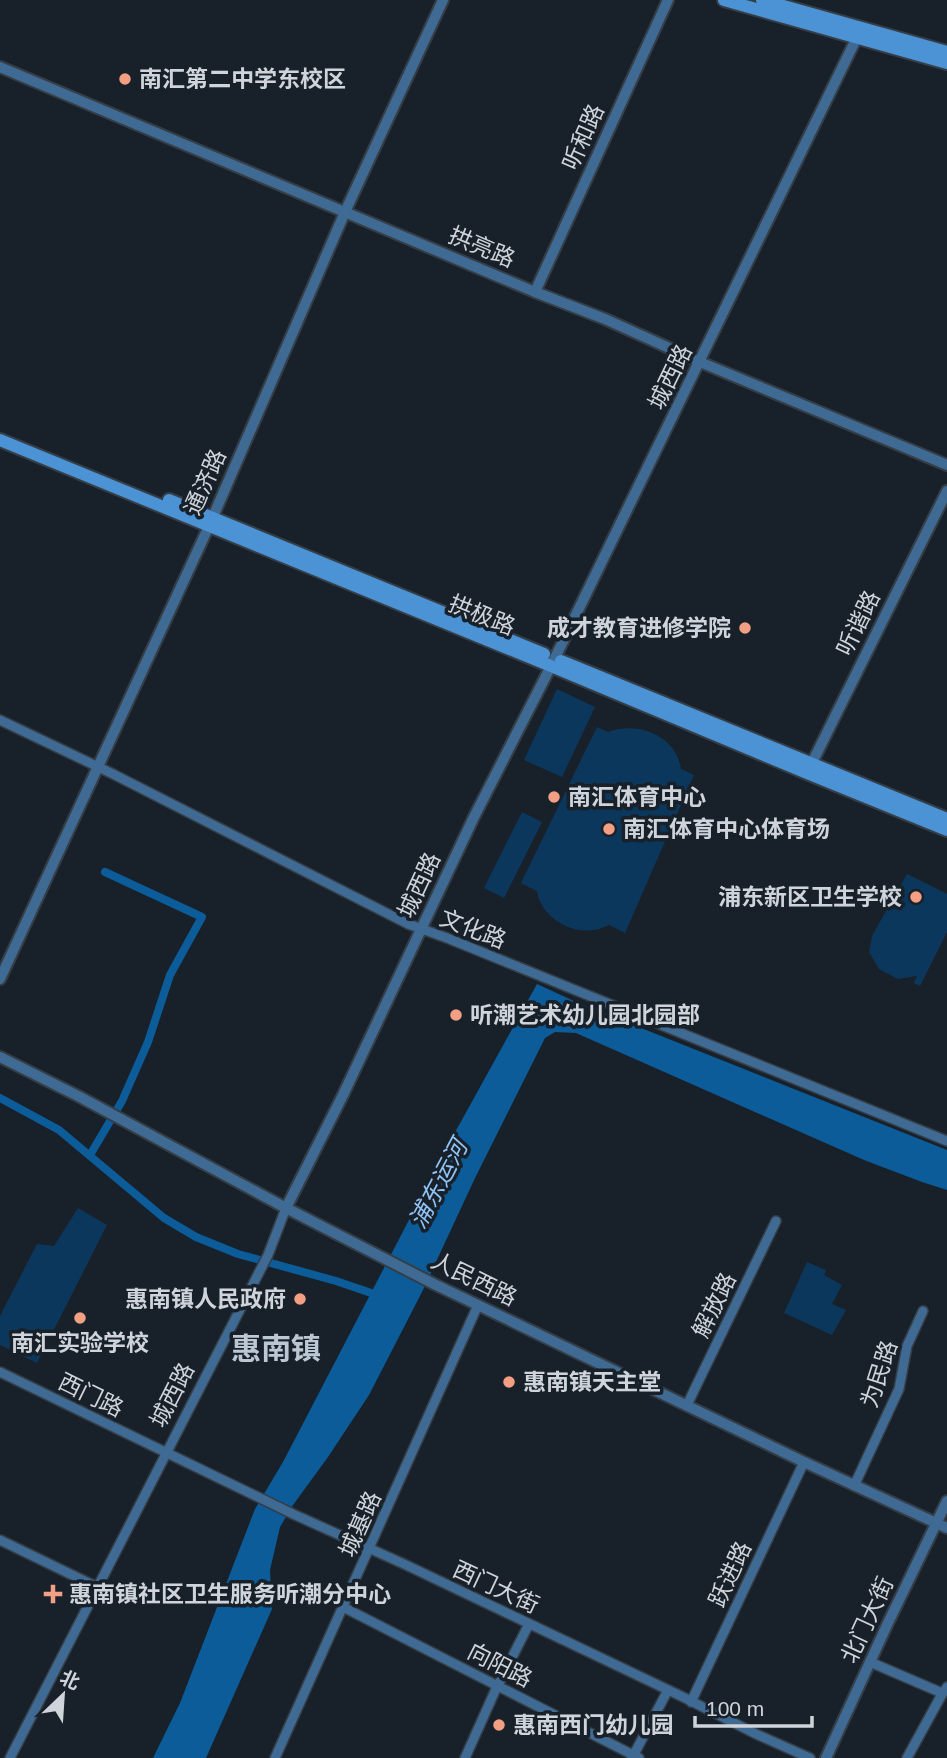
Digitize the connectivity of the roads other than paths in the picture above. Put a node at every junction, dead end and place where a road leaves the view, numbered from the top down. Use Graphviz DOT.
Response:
graph roads {
  1 [pos="443,0"];
  2 [pos="668,0"];
  3 [pos="724,0"];
  4 [pos="762,0"];
  5 [pos="859,33"];
  6 [pos="947,52"];
  7 [pos="947,63"];
  8 [pos="0,67"];
  9 [pos="345,212"];
  10 [pos="535,292"];
  11 [pos="700,362"];
  12 [pos="0,431"];
  13 [pos="0,440"];
  14 [pos="947,465"];
  15 [pos="947,491"];
  16 [pos="211,522"];
  17 [pos="552,662"];
  18 [pos="0,720"];
  19 [pos="98,766"];
  20 [pos="809,768"];
  21 [pos="947,819"];
  22 [pos="947,830"];
  23 [pos="421,929"];
  24 [pos="0,979"];
  25 [pos="0,1057"];
  26 [pos="947,1141"];
  27 [pos="286,1208"];
  28 [pos="776,1221"];
  29 [pos="478,1305"];
  30 [pos="923,1311"];
  31 [pos="0,1371"];
  32 [pos="687,1405"];
  33 [pos="166,1453"];
  34 [pos="804,1462"];
  35 [pos="854,1486"];
  36 [pos="947,1501"];
  37 [pos="942,1526"];
  38 [pos="0,1540"];
  39 [pos="369,1549"];
  40 [pos="97,1587"];
  41 [pos="343,1607"];
  42 [pos="529,1624"];
  43 [pos="870,1662"];
  44 [pos="498,1685"];
  45 [pos="668,1690"];
  46 [pos="945,1690"];
  47 [pos="691,1702"];
  48 [pos="278,1757"];
  49 [pos="634,1757"];
  50 [pos="10,1758"];
  51 [pos="465,1758"];
  52 [pos="810,1758"];
  53 [pos="826,1758"];
  54 [pos="907,1758"];
  1 -- 9 [label="street, 通济路"];
  2 -- 10 [label="street, 听和路"];
  3 -- 5 [label="main road"];
  4 -- 5 [label="main road"];
  5 -- 6 [label="main road"];
  5 -- 7 [label="main road"];
  5 -- 11 [label="street, 城西路"];
  8 -- 9 [label="street, 拱亮路"];
  9 -- 10 [label="street, 拱亮路"];
  9 -- 16 [label="street, 通济路"];
  10 -- 11 [label="street, 拱亮路"];
  11 -- 14 [label="street, 拱亮路"];
  11 -- 17 [label="street, 城西路"];
  12 -- 16 [label="main road, 拱极路"];
  13 -- 16 [label="main road, 拱极路"];
  15 -- 20 [label="street, 听谐路"];
  16 -- 17 [label="main road, 拱极路"];
  16 -- 19 [label="street, 通济路"];
  17 -- 20 [label="main road, 拱极路"];
  17 -- 23 [label="street, 城西路"];
  18 -- 19 [label="street, 文化路"];
  19 -- 23 [label="street, 文化路"];
  19 -- 24 [label="street, 通济路"];
  20 -- 21 [label="main road, 拱极路"];
  20 -- 22 [label="main road, 拱极路"];
  23 -- 26 [label="street, 文化路"];
  23 -- 27 [label="street, 城西路"];
  25 -- 27 [label="street, 人民西路"];
  27 -- 29 [label="street, 人民西路"];
  27 -- 33 [label="street, 城西路"];
  28 -- 32 [label="street, 解放路"];
  29 -- 32 [label="street, 人民西路"];
  29 -- 39 [label="street, 城基路"];
  30 -- 35 [label="street, 为民路"];
  31 -- 33 [label="street, 西门路"];
  32 -- 34 [label="street, 人民西路"];
  33 -- 39 [label="street, 西门大街"];
  33 -- 40 [label="street, 城西路"];
  34 -- 35 [label="street, 人民西路"];
  34 -- 47 [label="street, 跃进路"];
  35 -- 37 [label="street, 人民西路"];
  36 -- 37 [label="street, 北门大街"];
  37 -- 43 [label="street, 北门大街"];
  38 -- 40 [label="street"];
  39 -- 41 [label="street, 城基路"];
  39 -- 42 [label="street, 西门大街"];
  40 -- 50 [label="street, 城西路"];
  41 -- 44 [label="street, 向阳路"];
  41 -- 48 [label="street, 城基路"];
  42 -- 44 [label="street"];
  42 -- 45 [label="street, 西门大街"];
  43 -- 46 [label="street"];
  43 -- 53 [label="street, 北门大街"];
  44 -- 49 [label="street, 向阳路"];
  44 -- 51 [label="street"];
  45 -- 47 [label="street, 西门大街"];
  45 -- 49 [label="street"];
  46 -- 54 [label="street"];
  47 -- 52 [label="street, 西门大街"];
}
